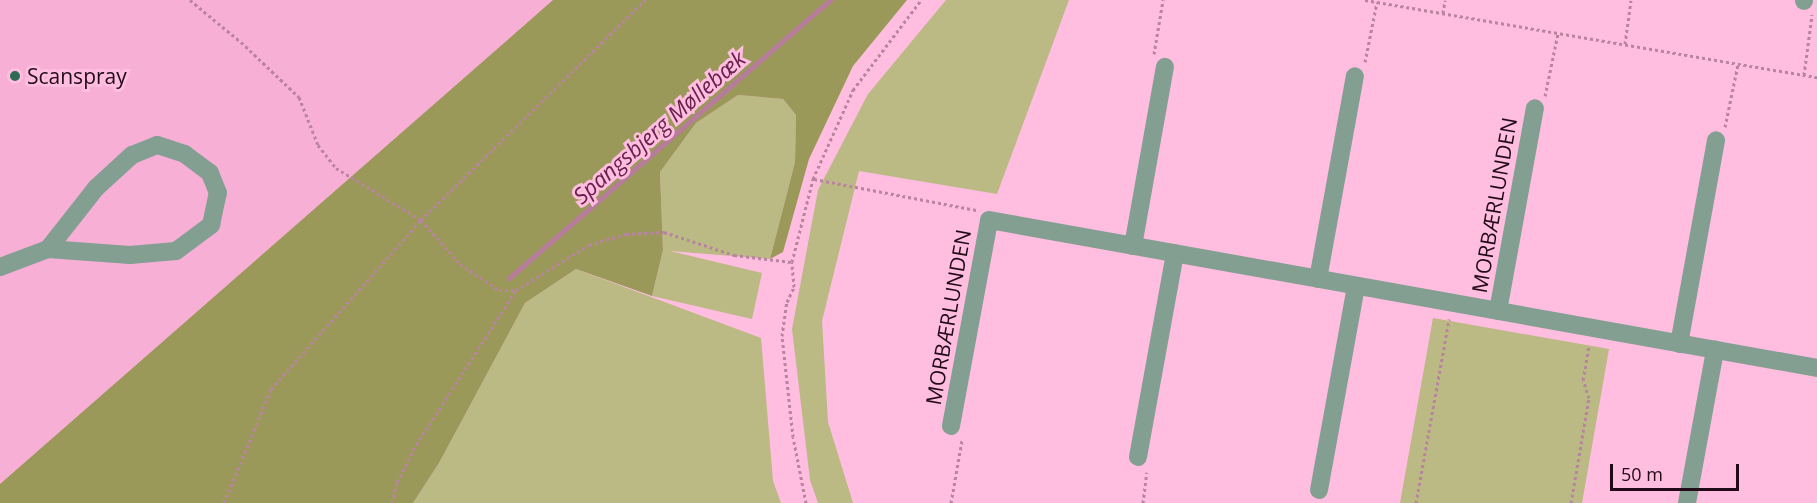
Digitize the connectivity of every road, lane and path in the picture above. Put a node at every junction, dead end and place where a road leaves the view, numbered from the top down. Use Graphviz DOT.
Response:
graph roads {
  1 [pos="190,0"];
  2 [pos="645,0"];
  3 [pos="921,0"];
  4 [pos="1163,0"];
  5 [pos="1365,0"];
  6 [pos="1445,0"];
  7 [pos="1631,0"];
  8 [pos="1804,1"];
  9 [pos="1377,2"];
  10 [pos="1443,13"];
  11 [pos="1558,33"];
  12 [pos="1625,44"];
  13 [pos="1738,64"];
  14 [pos="1165,67"];
  15 [pos="1804,75"];
  16 [pos="1354,76"];
  17 [pos="1817,78"];
  18 [pos="1535,108"];
  19 [pos="1716,140"];
  20 [pos="813,179"];
  21 [pos="422,220"];
  22 [pos="988,220"];
  23 [pos="1133,246"];
  24 [pos="48,249"];
  25 [pos="1175,253"];
  26 [pos="792,262"];
  27 [pos="0,267"];
  28 [pos="1318,279"];
  29 [pos="1356,286"];
  30 [pos="516,290"];
  31 [pos="1452,303"];
  32 [pos="1498,311"];
  33 [pos="1593,328"];
  34 [pos="1679,344"];
  35 [pos="1715,350"];
  36 [pos="1817,368"];
  37 [pos="951,426"];
  38 [pos="1138,457"];
  39 [pos="1319,490"];
  40 [pos="224,503"];
  41 [pos="392,503"];
  42 [pos="806,503"];
  43 [pos="951,503"];
  44 [pos="1143,503"];
  45 [pos="1416,503"];
  46 [pos="1571,503"];
  47 [pos="1687,503"];
  1 -- 21 [label="path"];
  2 -- 21 [label="path"];
  3 -- 20 [label="path"];
  4 -- 14 [label="path"];
  5 -- 9 [label="path"];
  6 -- 10 [label="path"];
  7 -- 12 [label="path"];
  8 -- 15 [label="path"];
  9 -- 10 [label="path"];
  9 -- 16 [label="path"];
  10 -- 11 [label="path"];
  11 -- 12 [label="path"];
  11 -- 18 [label="path"];
  12 -- 13 [label="path"];
  13 -- 15 [label="path"];
  13 -- 19 [label="path"];
  14 -- 23 [label="street"];
  15 -- 17 [label="path"];
  16 -- 28 [label="street"];
  18 -- 32 [label="street, MORBÆRLUNDEN"];
  19 -- 34 [label="street"];
  20 -- 22 [label="path"];
  20 -- 26 [label="path"];
  21 -- 30 [label="path"];
  21 -- 40 [label="path"];
  22 -- 23 [label="street, MORBÆRLUNDEN"];
  22 -- 37 [label="street, MORBÆRLUNDEN"];
  23 -- 25 [label="street, MORBÆRLUNDEN"];
  24 -- 24 [label="street"];
  24 -- 27 [label="street"];
  25 -- 28 [label="street, MORBÆRLUNDEN"];
  25 -- 38 [label="street"];
  26 -- 30 [label="path"];
  26 -- 42 [label="path"];
  28 -- 29 [label="street, MORBÆRLUNDEN"];
  29 -- 31 [label="street, MORBÆRLUNDEN"];
  29 -- 39 [label="street"];
  30 -- 41 [label="path"];
  31 -- 32 [label="street, MORBÆRLUNDEN"];
  31 -- 45 [label="path"];
  32 -- 33 [label="street, MORBÆRLUNDEN"];
  33 -- 34 [label="street, MORBÆRLUNDEN"];
  33 -- 46 [label="path"];
  34 -- 35 [label="street, MORBÆRLUNDEN"];
  35 -- 36 [label="street, MORBÆRLUNDEN"];
  35 -- 47 [label="street"];
  37 -- 43 [label="path"];
  38 -- 44 [label="path"];
}
